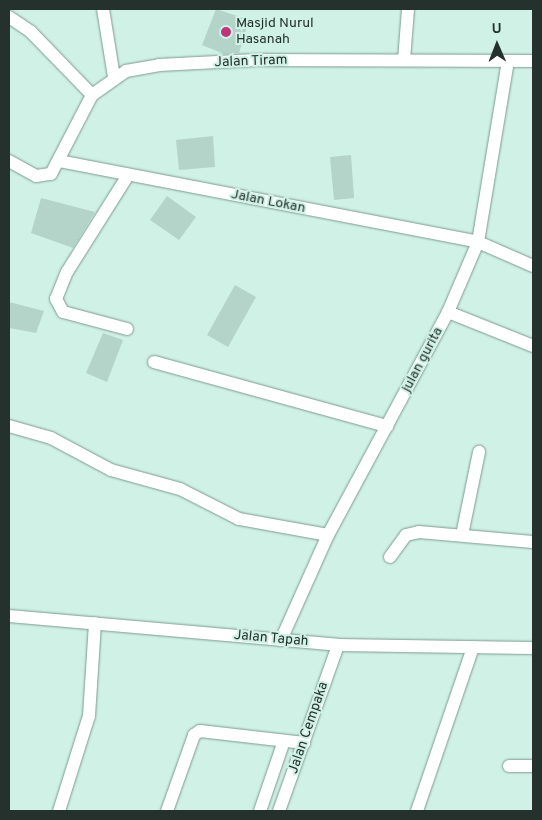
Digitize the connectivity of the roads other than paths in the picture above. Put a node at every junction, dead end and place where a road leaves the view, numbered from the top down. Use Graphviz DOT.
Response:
graph roads {
  1 [pos="103,9"];
  2 [pos="408,9"];
  3 [pos="9,17"];
  4 [pos="404,60"];
  5 [pos="508,61"];
  6 [pos="533,61"];
  7 [pos="114,77"];
  8 [pos="92,96"];
  9 [pos="9,161"];
  10 [pos="59,161"];
  11 [pos="128,175"];
  12 [pos="478,242"];
  13 [pos="533,266"];
  14 [pos="448,312"];
  15 [pos="127,329"];
  16 [pos="533,346"];
  17 [pos="154,362"];
  18 [pos="9,426"];
  19 [pos="387,426"];
  20 [pos="480,452"];
  21 [pos="328,535"];
  22 [pos="462,535"];
  23 [pos="533,542"];
  24 [pos="390,557"];
  25 [pos="9,616"];
  26 [pos="95,623"];
  27 [pos="281,640"];
  28 [pos="338,645"];
  29 [pos="473,647"];
  30 [pos="533,648"];
  31 [pos="284,741"];
  32 [pos="304,743"];
  33 [pos="509,766"];
  34 [pos="533,766"];
  35 [pos="261,808"];
  36 [pos="279,810"];
  37 [pos="59,811"];
  38 [pos="167,811"];
  39 [pos="417,811"];
  1 -- 7 [label="street"];
  2 -- 4 [label="street"];
  3 -- 8 [label="street"];
  4 -- 5 [label="street, Jalan Tiram"];
  4 -- 7 [label="street, Jalan Tiram"];
  5 -- 6 [label="street, Jalan Tiram"];
  5 -- 12 [label="street, julan gurita"];
  7 -- 8 [label="street, Jalan Tiram"];
  8 -- 10 [label="street"];
  9 -- 10 [label="street"];
  10 -- 11 [label="street, Jalan Lokan"];
  11 -- 12 [label="street, Jalan Lokan"];
  11 -- 15 [label="street"];
  12 -- 13 [label="street, Jalan Lokan"];
  12 -- 14 [label="street, julan gurita"];
  14 -- 16 [label="street"];
  14 -- 19 [label="street, julan gurita"];
  17 -- 19 [label="street"];
  18 -- 21 [label="street"];
  19 -- 21 [label="street, julan gurita"];
  20 -- 22 [label="street"];
  21 -- 27 [label="street, julan gurita"];
  22 -- 23 [label="street"];
  22 -- 24 [label="street"];
  25 -- 26 [label="street, Jalan Tapah"];
  26 -- 27 [label="street, Jalan Tapah"];
  26 -- 37 [label="street"];
  27 -- 28 [label="street, Jalan Tapah"];
  28 -- 29 [label="street, Jalan Tapah"];
  28 -- 32 [label="street, Jalan Cempaka"];
  29 -- 30 [label="street, Jalan Tapah"];
  29 -- 39 [label="street"];
  31 -- 32 [label="street"];
  31 -- 35 [label="street"];
  31 -- 38 [label="street"];
  32 -- 36 [label="street, Jalan Cempaka"];
  33 -- 34 [label="street"];
  35 -- 36 [label="street"];
}
